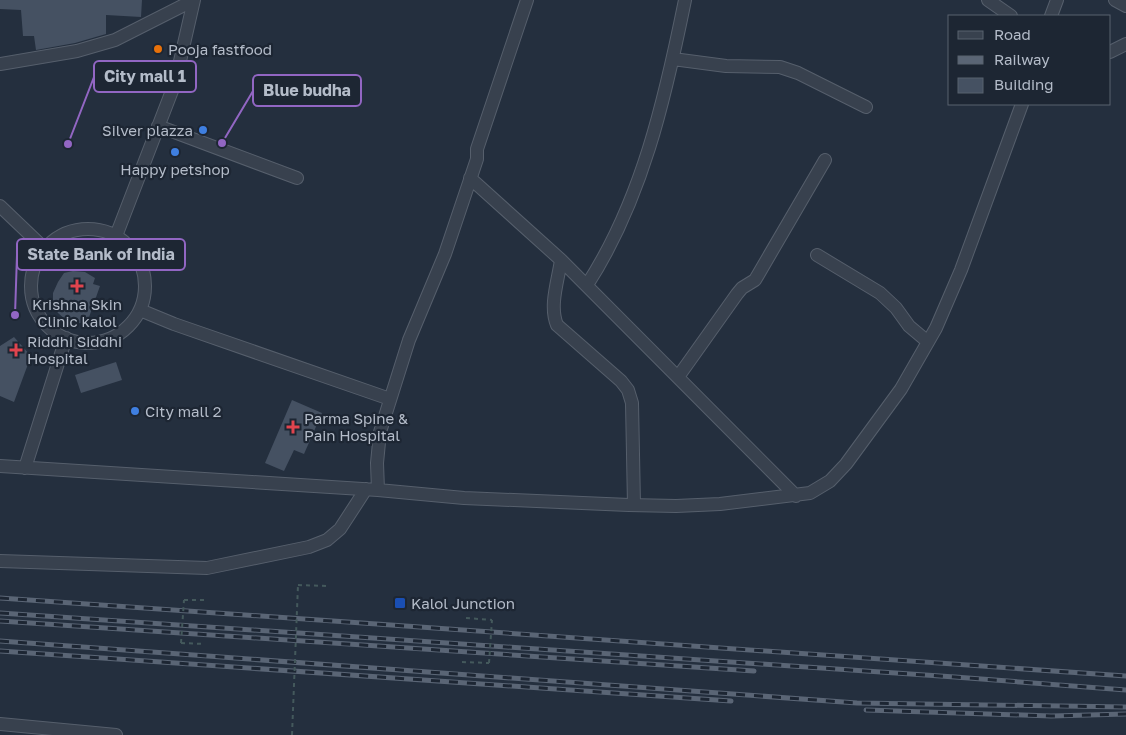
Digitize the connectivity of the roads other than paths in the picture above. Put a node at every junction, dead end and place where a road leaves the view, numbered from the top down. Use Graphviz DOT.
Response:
graph roads {
  1 [pos="194,0"];
  2 [pos="527,0"];
  3 [pos="535,0"];
  4 [pos="685,0"];
  5 [pos="988,0"];
  6 [pos="1056,0"];
  7 [pos="1115,0"];
  8 [pos="1126,6"];
  9 [pos="1010,15"];
  10 [pos="1051,15"];
  11 [pos="1126,44"];
  12 [pos="1111,52"];
  13 [pos="673,58"];
  14 [pos="0,64"];
  15 [pos="1022,105"];
  16 [pos="1029,105"];
  17 [pos="866,107"];
  18 [pos="1018,116"];
  19 [pos="158,126"];
  20 [pos="477,159"];
  21 [pos="825,160"];
  22 [pos="297,178"];
  23 [pos="470,178"];
  24 [pos="0,206"];
  25 [pos="116,236"];
  26 [pos="45,249"];
  27 [pos="817,255"];
  28 [pos="561,260"];
  29 [pos="586,285"];
  30 [pos="140,310"];
  31 [pos="66,338"];
  32 [pos="928,342"];
  33 [pos="678,377"];
  34 [pos="390,399"];
  35 [pos="0,466"];
  36 [pos="25,468"];
  37 [pos="372,489"];
  38 [pos="796,496"];
  39 [pos="634,505"];
  40 [pos="0,561"];
  41 [pos="0,724"];
  42 [pos="116,735"];
  1 -- 14 [label="street"];
  1 -- 19 [label="street"];
  2 -- 20 [label="street"];
  3 -- 20 [label="street"];
  4 -- 13 [label="street"];
  5 -- 9 [label="street"];
  6 -- 10 [label="street"];
  7 -- 8 [label="street"];
  11 -- 12 [label="street"];
  13 -- 17 [label="street"];
  13 -- 29 [label="street"];
  15 -- 18 [label="street"];
  16 -- 18 [label="street"];
  18 -- 32 [label="street"];
  19 -- 22 [label="street"];
  19 -- 25 [label="street"];
  20 -- 23 [label="street"];
  21 -- 33 [label="street"];
  23 -- 28 [label="street"];
  23 -- 34 [label="street"];
  24 -- 26 [label="street"];
  25 -- 26 [label="street"];
  25 -- 30 [label="street"];
  26 -- 31 [label="street"];
  27 -- 32 [label="street"];
  28 -- 29 [label="street"];
  28 -- 39 [label="street"];
  29 -- 33 [label="street"];
  30 -- 31 [label="street"];
  30 -- 34 [label="street"];
  31 -- 36 [label="street"];
  32 -- 38 [label="street"];
  33 -- 38 [label="street"];
  34 -- 37 [label="street"];
  35 -- 36 [label="street"];
  36 -- 37 [label="street"];
  37 -- 39 [label="street"];
  37 -- 40 [label="street"];
  38 -- 39 [label="street"];
  41 -- 42 [label="street"];
}
